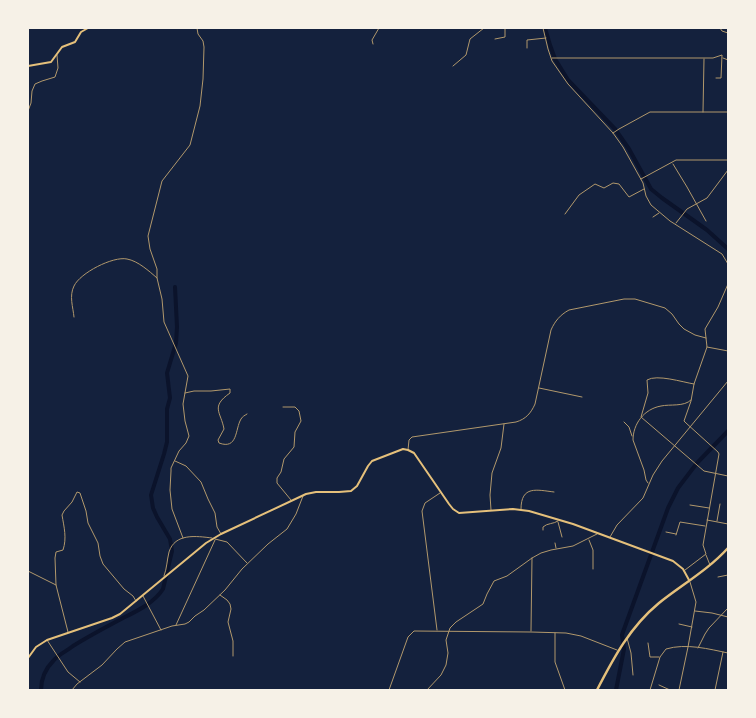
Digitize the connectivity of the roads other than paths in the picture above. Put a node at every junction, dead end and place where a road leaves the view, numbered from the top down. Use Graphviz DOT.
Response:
graph roads {
  1 [pos="88,28"];
  2 [pos="196,28"];
  3 [pos="379,28"];
  4 [pos="484,28"];
  5 [pos="505,28"];
  6 [pos="543,28"];
  7 [pos="720,28"];
  8 [pos="728,34"];
  9 [pos="546,38"];
  10 [pos="495,39"];
  11 [pos="373,44"];
  12 [pos="527,48"];
  13 [pos="57,54"];
  14 [pos="722,57"];
  15 [pos="551,58"];
  16 [pos="704,58"];
  17 [pos="728,60"];
  18 [pos="28,66"];
  19 [pos="453,66"];
  20 [pos="716,78"];
  21 [pos="28,111"];
  22 [pos="703,112"];
  23 [pos="728,112"];
  24 [pos="613,133"];
  25 [pos="728,160"];
  26 [pos="672,162"];
  27 [pos="728,170"];
  28 [pos="641,179"];
  29 [pos="645,189"];
  30 [pos="697,204"];
  31 [pos="659,212"];
  32 [pos="564,214"];
  33 [pos="653,217"];
  34 [pos="706,222"];
  35 [pos="675,224"];
  36 [pos="728,264"];
  37 [pos="157,278"];
  38 [pos="728,284"];
  39 [pos="74,317"];
  40 [pos="706,338"];
  41 [pos="707,347"];
  42 [pos="728,351"];
  43 [pos="728,381"];
  44 [pos="694,384"];
  45 [pos="539,388"];
  46 [pos="184,394"];
  47 [pos="582,397"];
  48 [pos="691,399"];
  49 [pos="687,403"];
  50 [pos="690,405"];
  51 [pos="283,407"];
  52 [pos="247,414"];
  53 [pos="641,416"];
  54 [pos="624,422"];
  55 [pos="504,424"];
  56 [pos="690,427"];
  57 [pos="633,437"];
  58 [pos="675,446"];
  59 [pos="408,450"];
  60 [pos="174,460"];
  61 [pos="715,473"];
  62 [pos="728,476"];
  63 [pos="649,484"];
  64 [pos="554,492"];
  65 [pos="441,493"];
  66 [pos="303,495"];
  67 [pos="291,501"];
  68 [pos="720,504"];
  69 [pos="690,505"];
  70 [pos="709,508"];
  71 [pos="521,509"];
  72 [pos="491,511"];
  73 [pos="707,520"];
  74 [pos="558,521"];
  75 [pos="717,522"];
  76 [pos="728,524"];
  77 [pos="706,526"];
  78 [pos="543,530"];
  79 [pos="666,532"];
  80 [pos="598,533"];
  81 [pos="221,534"];
  82 [pos="562,537"];
  83 [pos="183,538"];
  84 [pos="610,538"];
  85 [pos="214,539"];
  86 [pos="589,539"];
  87 [pos="555,543"];
  88 [pos="728,548"];
  89 [pos="556,549"];
  90 [pos="706,554"];
  91 [pos="532,558"];
  92 [pos="248,564"];
  93 [pos="711,566"];
  94 [pos="593,569"];
  95 [pos="684,570"];
  96 [pos="28,571"];
  97 [pos="728,575"];
  98 [pos="718,577"];
  99 [pos="164,578"];
  100 [pos="690,581"];
  101 [pos="56,585"];
  102 [pos="219,595"];
  103 [pos="143,596"];
  104 [pos="136,602"];
  105 [pos="728,608"];
  106 [pos="695,611"];
  107 [pos="722,615"];
  108 [pos="728,617"];
  109 [pos="679,624"];
  110 [pos="176,625"];
  111 [pos="692,627"];
  112 [pos="161,630"];
  113 [pos="437,631"];
  114 [pos="449,631"];
  115 [pos="68,632"];
  116 [pos="531,632"];
  117 [pos="556,632"];
  118 [pos="626,638"];
  119 [pos="47,640"];
  120 [pos="648,643"];
  121 [pos="688,647"];
  122 [pos="698,648"];
  123 [pos="618,650"];
  124 [pos="723,652"];
  125 [pos="728,653"];
  126 [pos="233,656"];
  127 [pos="660,657"];
  128 [pos="28,658"];
  129 [pos="633,675"];
  130 [pos="80,682"];
  131 [pos="659,685"];
  132 [pos="72,690"];
  133 [pos="388,690"];
  134 [pos="427,690"];
  135 [pos="565,690"];
  136 [pos="597,690"];
  137 [pos="650,690"];
  138 [pos="670,690"];
  139 [pos="679,690"];
  140 [pos="714,690"];
  1 -- 13 [label="main road"];
  2 -- 37 [label="street"];
  3 -- 11 [label="street"];
  4 -- 19 [label="street"];
  5 -- 10 [label="street"];
  6 -- 9 [label="street"];
  7 -- 8 [label="street"];
  9 -- 12 [label="street"];
  9 -- 15 [label="street"];
  13 -- 18 [label="main road"];
  13 -- 21 [label="street"];
  14 -- 16 [label="street"];
  14 -- 17 [label="street"];
  14 -- 20 [label="street"];
  15 -- 16 [label="street"];
  15 -- 24 [label="street"];
  16 -- 22 [label="street"];
  22 -- 23 [label="street"];
  22 -- 24 [label="street"];
  24 -- 28 [label="street"];
  25 -- 26 [label="street"];
  26 -- 28 [label="street"];
  26 -- 30 [label="street"];
  27 -- 30 [label="street"];
  28 -- 29 [label="street"];
  29 -- 31 [label="street"];
  29 -- 32 [label="street"];
  30 -- 34 [label="street"];
  30 -- 35 [label="street"];
  31 -- 33 [label="street"];
  31 -- 35 [label="street"];
  35 -- 36 [label="street"];
  37 -- 39 [label="street"];
  37 -- 46 [label="street"];
  38 -- 40 [label="street"];
  40 -- 41 [label="street"];
  40 -- 45 [label="street"];
  41 -- 42 [label="street"];
  41 -- 44 [label="street"];
  43 -- 56 [label="street"];
  44 -- 48 [label="street"];
  44 -- 53 [label="street"];
  45 -- 47 [label="street"];
  45 -- 55 [label="street"];
  46 -- 52 [label="street"];
  46 -- 60 [label="street"];
  48 -- 49 [label="street"];
  48 -- 50 [label="street"];
  49 -- 50 [label="street"];
  49 -- 53 [label="street"];
  50 -- 56 [label="street"];
  51 -- 67 [label="street"];
  53 -- 57 [label="street"];
  53 -- 58 [label="street"];
  54 -- 57 [label="street"];
  55 -- 59 [label="street"];
  55 -- 72 [label="street"];
  56 -- 58 [label="street"];
  56 -- 61 [label="street"];
  57 -- 63 [label="street"];
  58 -- 61 [label="street"];
  58 -- 63 [label="street"];
  59 -- 65 [label="main road"];
  59 -- 66 [label="main road"];
  60 -- 81 [label="street"];
  60 -- 83 [label="street"];
  61 -- 62 [label="street"];
  61 -- 70 [label="street"];
  63 -- 84 [label="street"];
  64 -- 71 [label="street"];
  65 -- 72 [label="main road"];
  65 -- 113 [label="street"];
  66 -- 67 [label="main road"];
  66 -- 92 [label="street"];
  67 -- 81 [label="main road"];
  68 -- 75 [label="street"];
  69 -- 70 [label="street"];
  70 -- 73 [label="street"];
  71 -- 72 [label="main road"];
  71 -- 74 [label="main road"];
  73 -- 75 [label="street"];
  73 -- 77 [label="street"];
  74 -- 78 [label="street"];
  74 -- 80 [label="main road"];
  74 -- 82 [label="street"];
  75 -- 76 [label="street"];
  77 -- 79 [label="street"];
  77 -- 90 [label="street"];
  80 -- 84 [label="main road"];
  80 -- 86 [label="street"];
  81 -- 85 [label="main road"];
  83 -- 85 [label="street"];
  83 -- 99 [label="street"];
  84 -- 95 [label="main road"];
  85 -- 92 [label="street"];
  85 -- 99 [label="main road"];
  85 -- 110 [label="street"];
  86 -- 89 [label="street"];
  86 -- 94 [label="street"];
  87 -- 89 [label="street"];
  88 -- 93 [label="main road"];
  89 -- 91 [label="street"];
  90 -- 93 [label="street"];
  90 -- 95 [label="street"];
  91 -- 114 [label="street"];
  91 -- 116 [label="street"];
  92 -- 102 [label="street"];
  93 -- 100 [label="main road"];
  95 -- 100 [label="main road"];
  96 -- 101 [label="street"];
  97 -- 98 [label="street"];
  99 -- 103 [label="main road"];
  100 -- 106 [label="street"];
  100 -- 118 [label="main road"];
  101 -- 104 [label="street"];
  101 -- 115 [label="street"];
  102 -- 110 [label="street"];
  102 -- 126 [label="street"];
  103 -- 104 [label="main road"];
  103 -- 112 [label="street"];
  104 -- 115 [label="main road"];
  105 -- 107 [label="street"];
  106 -- 107 [label="street"];
  106 -- 111 [label="street"];
  107 -- 108 [label="street"];
  107 -- 122 [label="street"];
  109 -- 111 [label="street"];
  110 -- 112 [label="street"];
  111 -- 121 [label="street"];
  112 -- 130 [label="street"];
  113 -- 114 [label="street"];
  113 -- 133 [label="street"];
  114 -- 116 [label="street"];
  114 -- 134 [label="street"];
  115 -- 119 [label="main road"];
  116 -- 117 [label="street"];
  117 -- 123 [label="street"];
  117 -- 135 [label="street"];
  118 -- 123 [label="main road"];
  118 -- 129 [label="street"];
  119 -- 128 [label="main road"];
  119 -- 130 [label="street"];
  120 -- 127 [label="street"];
  121 -- 122 [label="street"];
  121 -- 127 [label="street"];
  121 -- 139 [label="street"];
  122 -- 124 [label="street"];
  123 -- 136 [label="main road"];
  124 -- 125 [label="street"];
  124 -- 140 [label="street"];
  127 -- 137 [label="street"];
  130 -- 132 [label="street"];
  131 -- 138 [label="street"];
}
